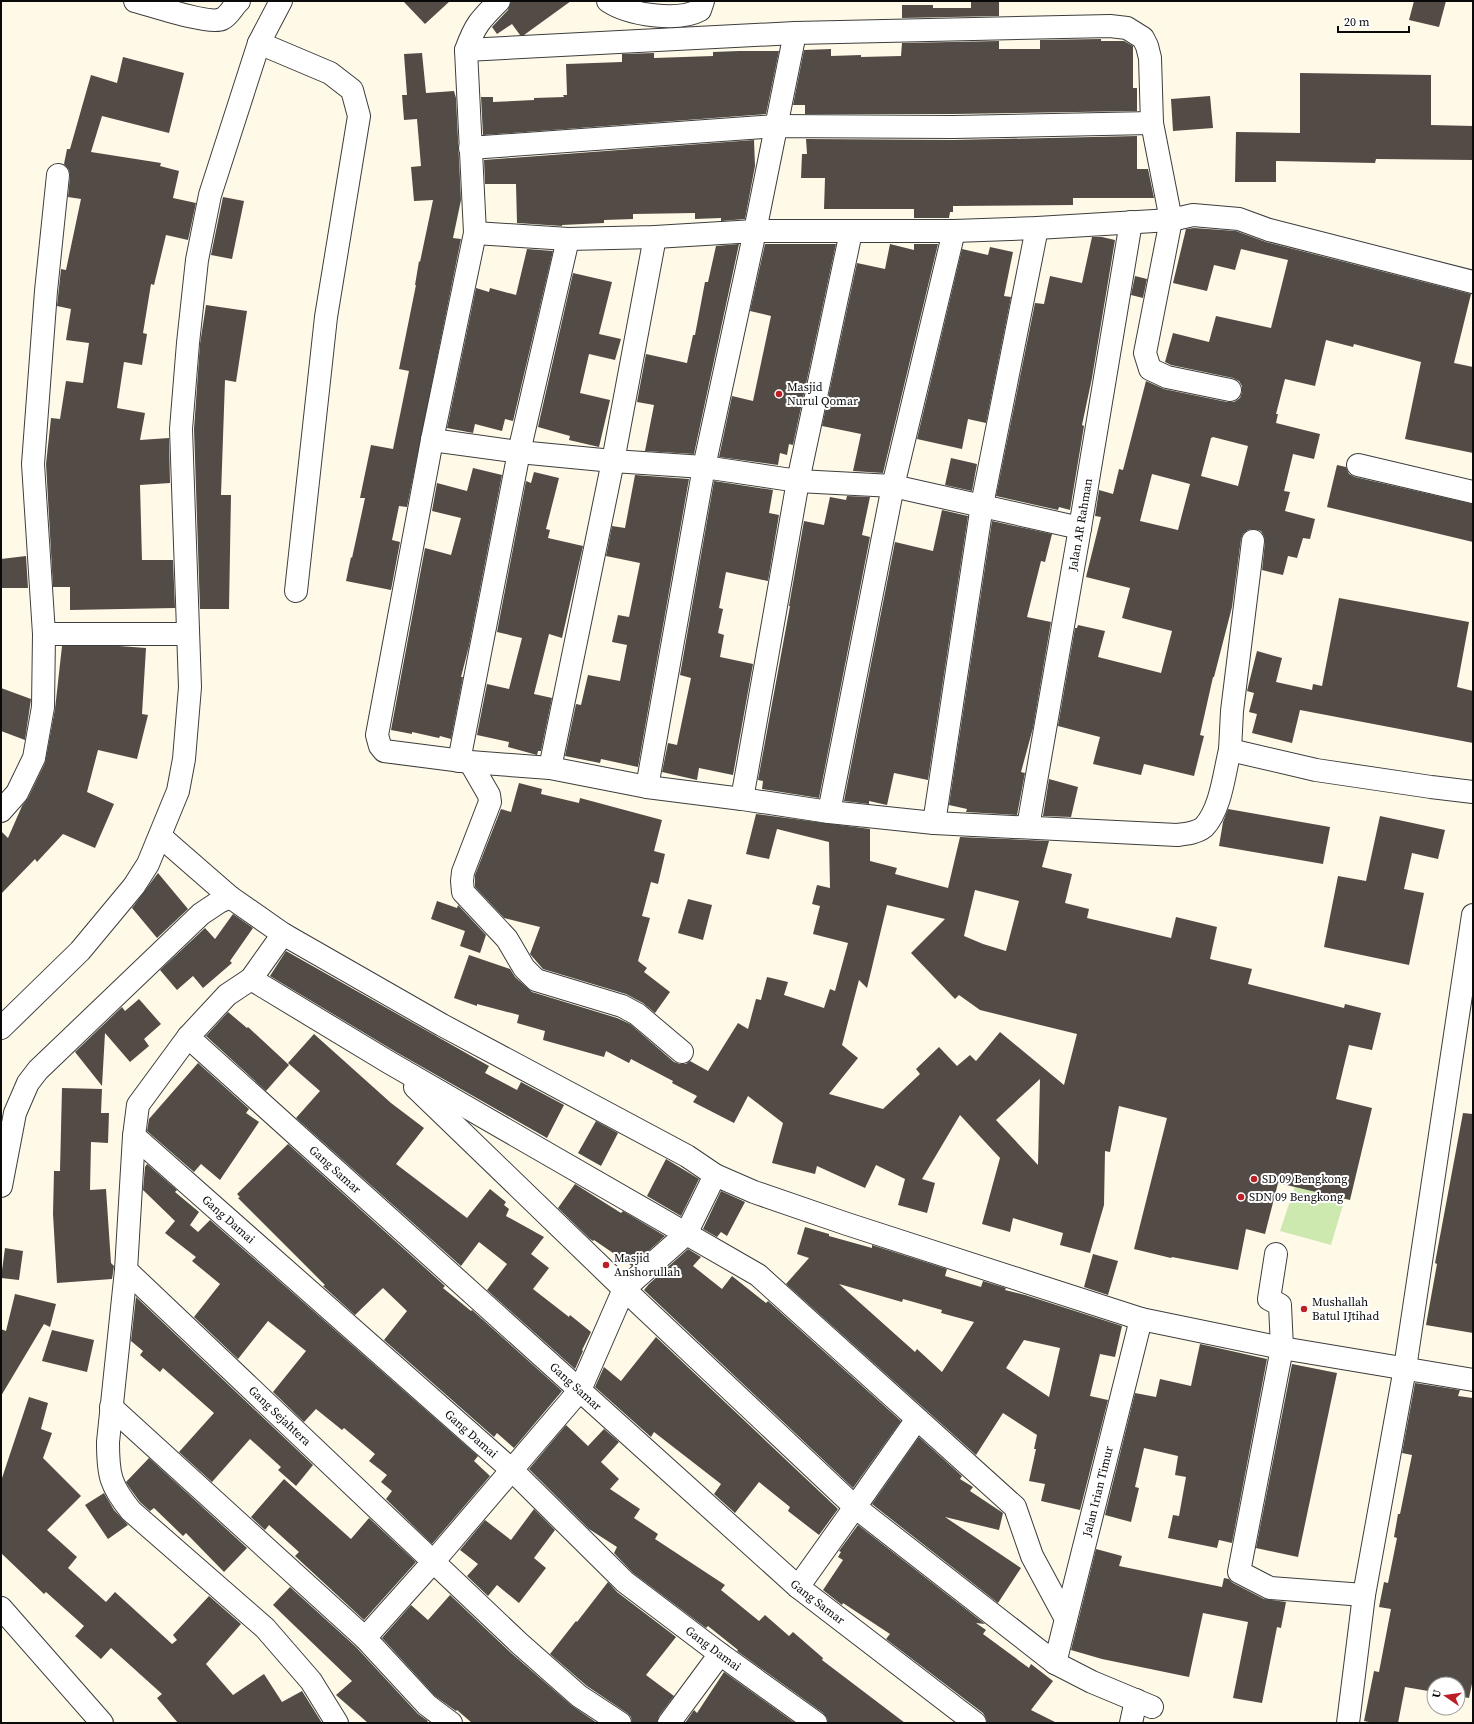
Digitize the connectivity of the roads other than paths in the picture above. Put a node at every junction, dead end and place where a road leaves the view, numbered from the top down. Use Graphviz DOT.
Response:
graph roads {
  1 [pos="135,1"];
  2 [pos="239,1"];
  3 [pos="280,1"];
  4 [pos="499,1"];
  5 [pos="608,1"];
  6 [pos="703,1"];
  7 [pos="795,33"];
  8 [pos="259,43"];
  9 [pos="466,50"];
  10 [pos="1152,122"];
  11 [pos="776,126"];
  12 [pos="470,148"];
  13 [pos="58,175"];
  14 [pos="1170,220"];
  15 [pos="1131,222"];
  16 [pos="1037,228"];
  17 [pos="755,231"];
  18 [pos="954,231"];
  19 [pos="851,232"];
  20 [pos="475,233"];
  21 [pos="655,237"];
  22 [pos="568,239"];
  23 [pos="1473,282"];
  24 [pos="1230,390"];
  25 [pos="432,440"];
  26 [pos="519,452"];
  27 [pos="613,461"];
  28 [pos="1358,465"];
  29 [pos="704,467"];
  30 [pos="798,481"];
  31 [pos="893,486"];
  32 [pos="1473,492"];
  33 [pos="982,505"];
  34 [pos="1080,528"];
  35 [pos="1254,541"];
  36 [pos="296,591"];
  37 [pos="44,634"];
  38 [pos="188,634"];
  39 [pos="1230,750"];
  40 [pos="464,762"];
  41 [pos="550,768"];
  42 [pos="647,787"];
  43 [pos="1473,792"];
  44 [pos="742,798"];
  45 [pos="1,811"];
  46 [pos="829,812"];
  47 [pos="934,823"];
  48 [pos="1028,827"];
  49 [pos="160,836"];
  50 [pos="230,897"];
  51 [pos="1473,915"];
  52 [pos="283,934"];
  53 [pos="251,979"];
  54 [pos="1,1028"];
  55 [pos="188,1036"];
  56 [pos="682,1052"];
  57 [pos="390,1062"];
  58 [pos="134,1136"];
  59 [pos="715,1175"];
  60 [pos="1,1186"];
  61 [pos="686,1234"];
  62 [pos="1276,1254"];
  63 [pos="126,1270"];
  64 [pos="624,1289"];
  65 [pos="1141,1319"];
  66 [pos="1282,1348"];
  67 [pos="1405,1368"];
  68 [pos="1473,1380"];
  69 [pos="580,1390"];
  70 [pos="111,1408"];
  71 [pos="917,1419"];
  72 [pos="512,1471"];
  73 [pos="855,1507"];
  74 [pos="433,1562"];
  75 [pos="798,1587"];
  76 [pos="1364,1595"];
  77 [pos="1,1608"];
  78 [pos="1066,1619"];
  79 [pos="365,1638"];
  80 [pos="720,1654"];
  81 [pos="1055,1663"];
  82 [pos="102,1723"];
  83 [pos="337,1723"];
  84 [pos="451,1723"];
  85 [pos="620,1723"];
  86 [pos="669,1723"];
  87 [pos="816,1723"];
  88 [pos="975,1723"];
  89 [pos="1131,1723"];
  90 [pos="1348,1723"];
  1 -- 2 [label="street"];
  3 -- 8 [label="street"];
  4 -- 9 [label="street"];
  5 -- 6 [label="street"];
  7 -- 9 [label="street"];
  7 -- 10 [label="street"];
  7 -- 11 [label="street"];
  8 -- 36 [label="street"];
  8 -- 38 [label="street"];
  9 -- 12 [label="street"];
  10 -- 11 [label="street"];
  10 -- 14 [label="street"];
  11 -- 12 [label="street"];
  11 -- 17 [label="street"];
  12 -- 20 [label="street"];
  13 -- 37 [label="street"];
  14 -- 15 [label="street"];
  14 -- 23 [label="street"];
  14 -- 24 [label="street"];
  15 -- 16 [label="street"];
  15 -- 34 [label="street, Jalan AR Rahman"];
  16 -- 18 [label="street"];
  16 -- 33 [label="street"];
  17 -- 19 [label="street"];
  17 -- 21 [label="street"];
  17 -- 29 [label="street"];
  18 -- 19 [label="street"];
  18 -- 31 [label="street"];
  19 -- 30 [label="street"];
  20 -- 22 [label="street"];
  20 -- 25 [label="street"];
  21 -- 22 [label="street"];
  21 -- 27 [label="street"];
  22 -- 26 [label="street"];
  25 -- 26 [label="street"];
  25 -- 40 [label="street"];
  26 -- 27 [label="street"];
  26 -- 40 [label="street"];
  27 -- 29 [label="street"];
  27 -- 41 [label="street"];
  28 -- 32 [label="street"];
  29 -- 30 [label="street"];
  29 -- 42 [label="street"];
  30 -- 31 [label="street"];
  30 -- 44 [label="street"];
  31 -- 33 [label="street"];
  31 -- 46 [label="street"];
  33 -- 34 [label="street"];
  33 -- 47 [label="street"];
  34 -- 48 [label="street, Jalan AR Rahman"];
  35 -- 39 [label="street"];
  37 -- 38 [label="street"];
  37 -- 45 [label="street"];
  38 -- 49 [label="street"];
  39 -- 43 [label="street"];
  39 -- 48 [label="street"];
  40 -- 41 [label="street"];
  40 -- 56 [label="street"];
  41 -- 42 [label="street"];
  42 -- 44 [label="street"];
  44 -- 46 [label="street"];
  46 -- 47 [label="street"];
  47 -- 48 [label="street"];
  49 -- 50 [label="street"];
  49 -- 54 [label="street"];
  50 -- 52 [label="street"];
  50 -- 60 [label="street"];
  51 -- 67 [label="street"];
  52 -- 53 [label="street"];
  52 -- 59 [label="street"];
  53 -- 55 [label="street"];
  53 -- 57 [label="street"];
  55 -- 58 [label="street"];
  55 -- 69 [label="street, Gang Samar"];
  57 -- 61 [label="street"];
  57 -- 64 [label="street"];
  58 -- 63 [label="street"];
  58 -- 72 [label="street, Gang Damai"];
  59 -- 61 [label="street"];
  59 -- 65 [label="street"];
  61 -- 64 [label="street"];
  61 -- 71 [label="street"];
  62 -- 66 [label="street"];
  63 -- 70 [label="street"];
  63 -- 74 [label="street, Gang Sejahtera"];
  64 -- 69 [label="street"];
  64 -- 73 [label="street"];
  65 -- 66 [label="street"];
  65 -- 78 [label="street, Jalan Irian Timur"];
  66 -- 67 [label="street"];
  66 -- 76 [label="street"];
  67 -- 68 [label="street"];
  67 -- 76 [label="street"];
  69 -- 72 [label="street"];
  69 -- 75 [label="street, Gang Samar"];
  70 -- 79 [label="street"];
  70 -- 83 [label="street"];
  71 -- 73 [label="street"];
  71 -- 78 [label="street"];
  72 -- 74 [label="street"];
  72 -- 80 [label="street, Gang Damai"];
  73 -- 75 [label="street"];
  73 -- 81 [label="street"];
  74 -- 79 [label="street"];
  74 -- 85 [label="street, Gang Sejahtera"];
  75 -- 88 [label="street, Gang Samar"];
  76 -- 90 [label="street"];
  77 -- 82 [label="street"];
  78 -- 81 [label="street, Jalan Irian Timur"];
  79 -- 84 [label="street"];
  80 -- 86 [label="street"];
  80 -- 87 [label="street, Gang Damai"];
  81 -- 89 [label="street"];
}
